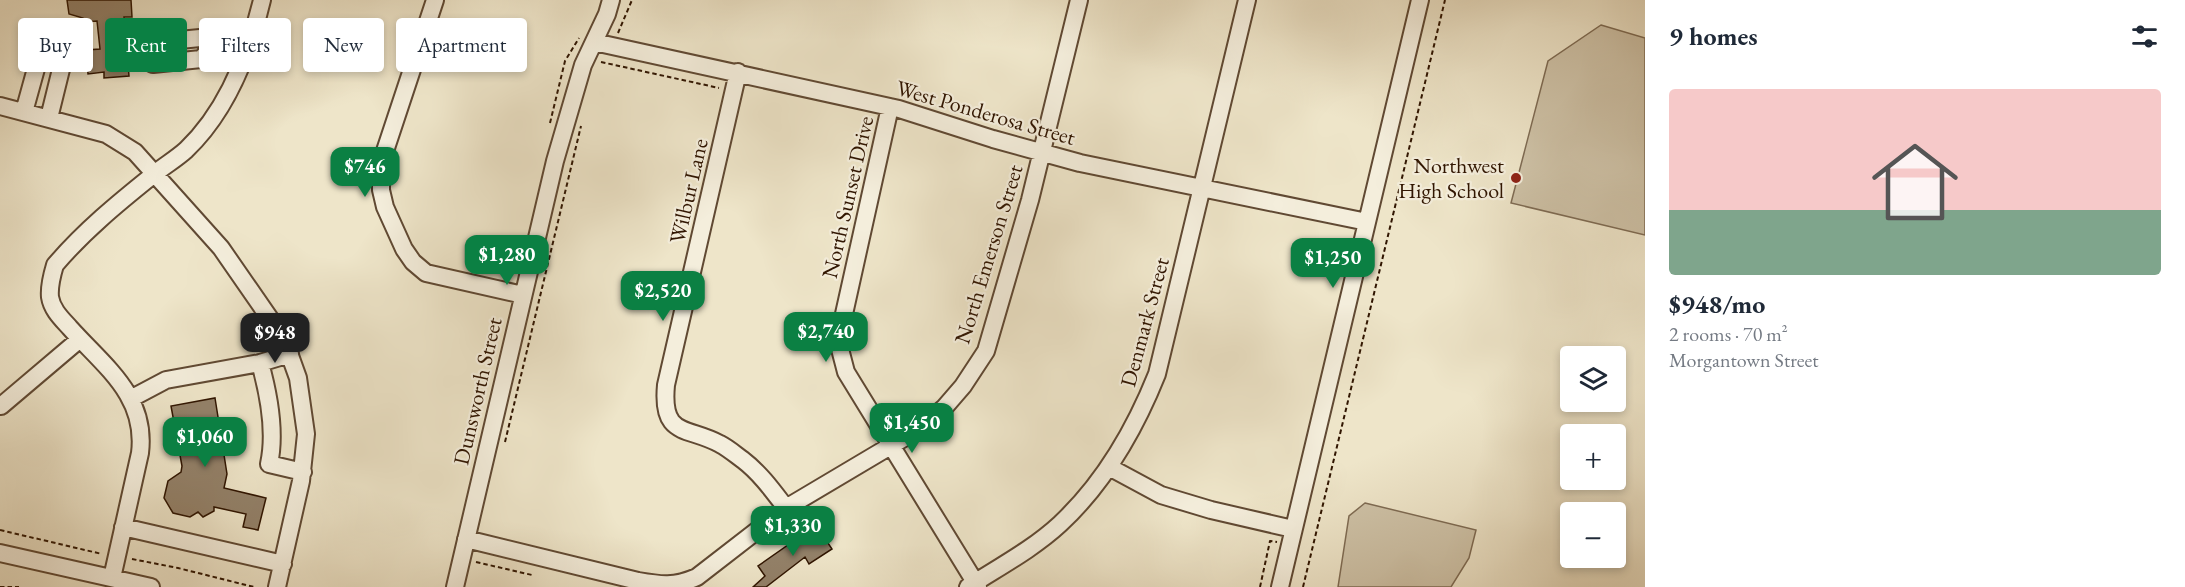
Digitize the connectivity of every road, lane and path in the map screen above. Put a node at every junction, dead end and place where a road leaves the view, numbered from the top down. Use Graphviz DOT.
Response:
graph roads {
  1 [pos="262,0"];
  2 [pos="435,0"];
  3 [pos="612,0"];
  4 [pos="632,0"];
  5 [pos="1079,0"];
  6 [pos="1247,0"];
  7 [pos="1420,0"];
  8 [pos="1445,0"];
  9 [pos="257,18"];
  10 [pos="594,42"];
  11 [pos="611,45"];
  12 [pos="601,62"];
  13 [pos="598,69"];
  14 [pos="238,72"];
  15 [pos="738,72"];
  16 [pos="722,89"];
  17 [pos="0,106"];
  18 [pos="890,107"];
  19 [pos="24,112"];
  20 [pos="49,118"];
  21 [pos="583,119"];
  22 [pos="1042,153"];
  23 [pos="155,174"];
  24 [pos="1202,188"];
  25 [pos="1367,222"];
  26 [pos="523,295"];
  27 [pos="80,339"];
  28 [pos="290,354"];
  29 [pos="260,363"];
  30 [pos="132,398"];
  31 [pos="1,406"];
  32 [pos="892,446"];
  33 [pos="503,448"];
  34 [pos="1109,467"];
  35 [pos="303,472"];
  36 [pos="786,508"];
  37 [pos="123,527"];
  38 [pos="1293,529"];
  39 [pos="466,539"];
  40 [pos="0,553"];
  41 [pos="283,564"];
  42 [pos="473,570"];
  43 [pos="532,575"];
  44 [pos="112,578"];
  45 [pos="88,580"];
  46 [pos="974,585"];
  47 [pos="0,587"];
  48 [pos="19,587"];
  49 [pos="149,587"];
  50 [pos="277,587"];
  51 [pos="454,587"];
  52 [pos="1280,587"];
  53 [pos="1303,587"];
  1 -- 9 [label="street"];
  2 -- 26 [label="street"];
  3 -- 10 [label="street, Dunsworth Street"];
  4 -- 11 [label="path"];
  5 -- 22 [label="street, North Emerson Street"];
  6 -- 24 [label="street, Denmark Street"];
  7 -- 25 [label="street"];
  8 -- 53 [label="path"];
  10 -- 11 [label="street, West Ponderosa Street"];
  10 -- 26 [label="street, Dunsworth Street"];
  11 -- 12 [label="path"];
  11 -- 15 [label="street, West Ponderosa Street"];
  12 -- 13 [label="path"];
  12 -- 16 [label="path"];
  14 -- 23 [label="street"];
  15 -- 18 [label="street, West Ponderosa Street"];
  15 -- 36 [label="street, Wilbur Lane"];
  17 -- 19 [label="street"];
  18 -- 22 [label="street, West Ponderosa Street"];
  18 -- 32 [label="street, North Sunset Drive"];
  19 -- 20 [label="street"];
  19 -- 20 [label="street"];
  20 -- 23 [label="street"];
  21 -- 33 [label="path"];
  22 -- 24 [label="street, West Ponderosa Street"];
  22 -- 32 [label="street, North Emerson Street"];
  23 -- 27 [label="street"];
  23 -- 28 [label="street"];
  24 -- 25 [label="street, West Ponderosa Street"];
  24 -- 34 [label="street, Denmark Street"];
  25 -- 38 [label="street"];
  26 -- 39 [label="street, Dunsworth Street"];
  27 -- 30 [label="street"];
  27 -- 31 [label="street"];
  28 -- 29 [label="street"];
  28 -- 35 [label="street"];
  29 -- 30 [label="street"];
  29 -- 35 [label="street"];
  30 -- 37 [label="street"];
  32 -- 36 [label="street, North Emerson Street"];
  32 -- 46 [label="street, North Sunset Drive"];
  34 -- 38 [label="street"];
  34 -- 46 [label="street, Denmark Street"];
  35 -- 41 [label="street"];
  36 -- 39 [label="street, North Emerson Street"];
  37 -- 41 [label="street"];
  37 -- 44 [label="street"];
  38 -- 52 [label="street"];
  39 -- 51 [label="street, Dunsworth Street"];
  40 -- 45 [label="street"];
  41 -- 50 [label="street"];
  42 -- 43 [label="path"];
  44 -- 45 [label="street"];
  44 -- 49 [label="street"];
  47 -- 48 [label="path"];
}
